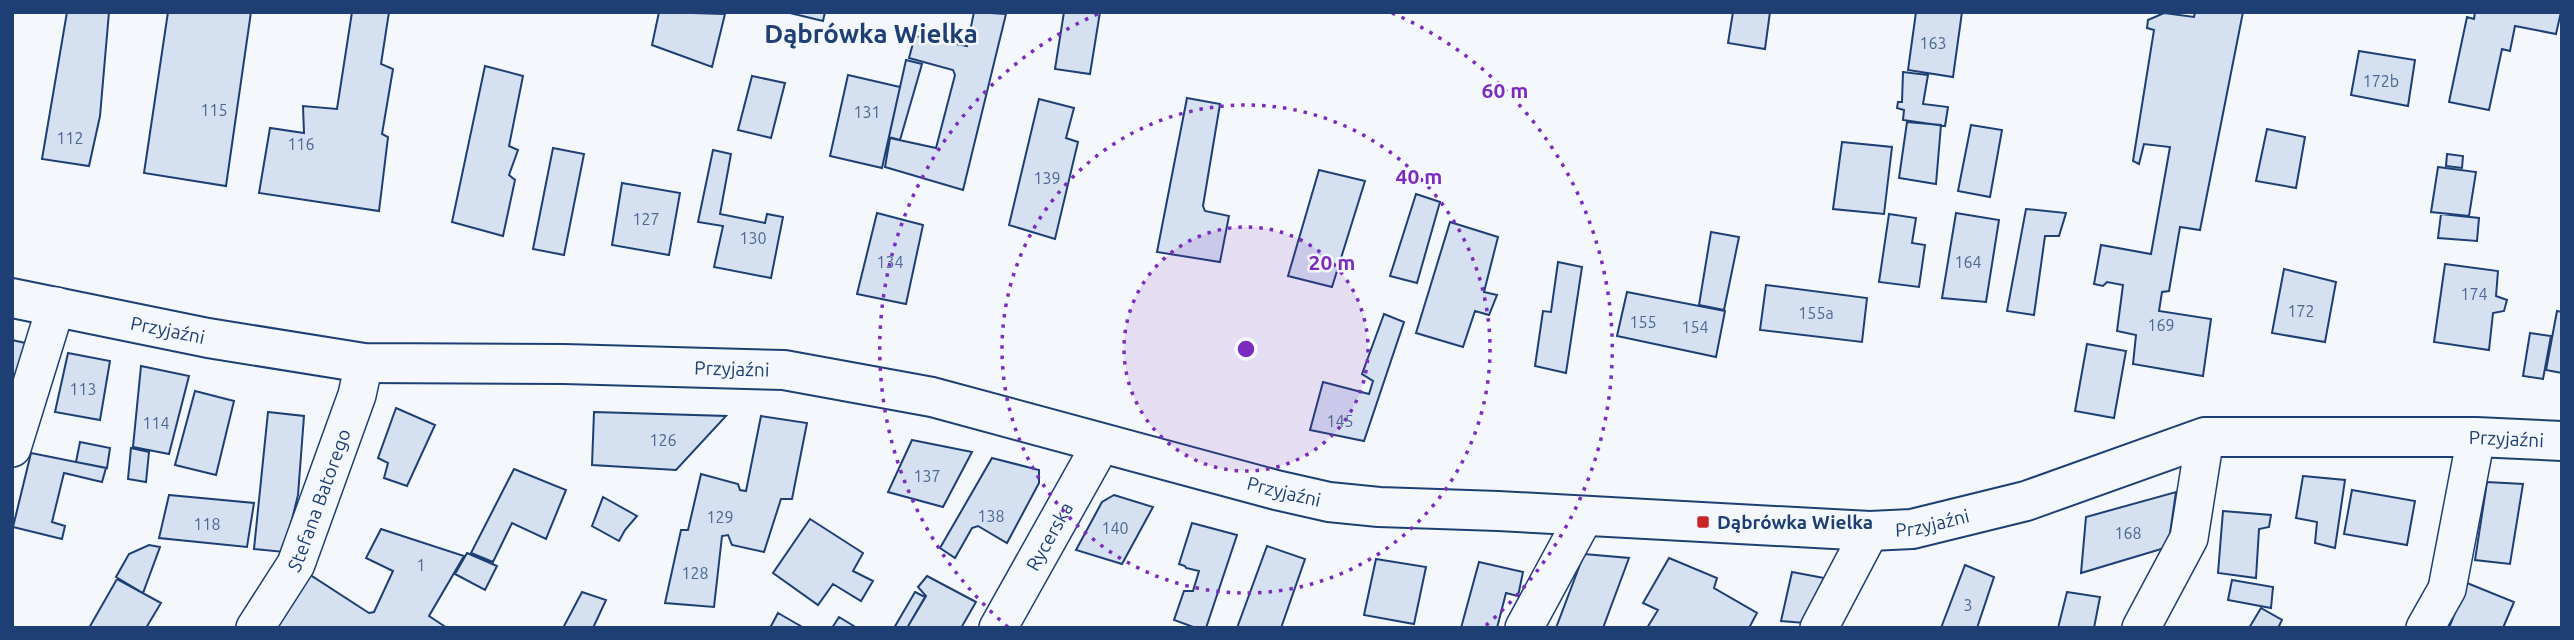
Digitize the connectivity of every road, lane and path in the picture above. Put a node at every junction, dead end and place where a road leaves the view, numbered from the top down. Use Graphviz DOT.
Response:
graph roads {
  1 [pos="12,298"];
  2 [pos="57,306"];
  3 [pos="363,363"];
  4 [pos="2205,438"];
  5 [pos="2476,438"];
  6 [pos="2562,441"];
  7 [pos="1101,444"];
  8 [pos="12,448"];
  9 [pos="1584,517"];
  10 [pos="1870,531"];
  11 [pos="255,628"];
  12 [pos="998,628"];
  13 [pos="1524,628"];
  14 [pos="1819,628"];
  15 [pos="2141,628"];
  16 [pos="2425,628"];
  1 -- 2 [label="street, Przyjaźni"];
  2 -- 3 [label="street, Przyjaźni"];
  2 -- 8 [label="street"];
  3 -- 7 [label="street, Przyjaźni"];
  3 -- 11 [label="street, Stefana Batorego"];
  4 -- 5 [label="street, Przyjaźni"];
  4 -- 10 [label="street, Przyjaźni"];
  4 -- 15 [label="street"];
  5 -- 6 [label="street, Przyjaźni"];
  5 -- 16 [label="street"];
  7 -- 9 [label="street, Przyjaźni"];
  7 -- 12 [label="street, Rycerska"];
  9 -- 10 [label="street, Przyjaźni"];
  9 -- 13 [label="street"];
  10 -- 14 [label="street"];
}
